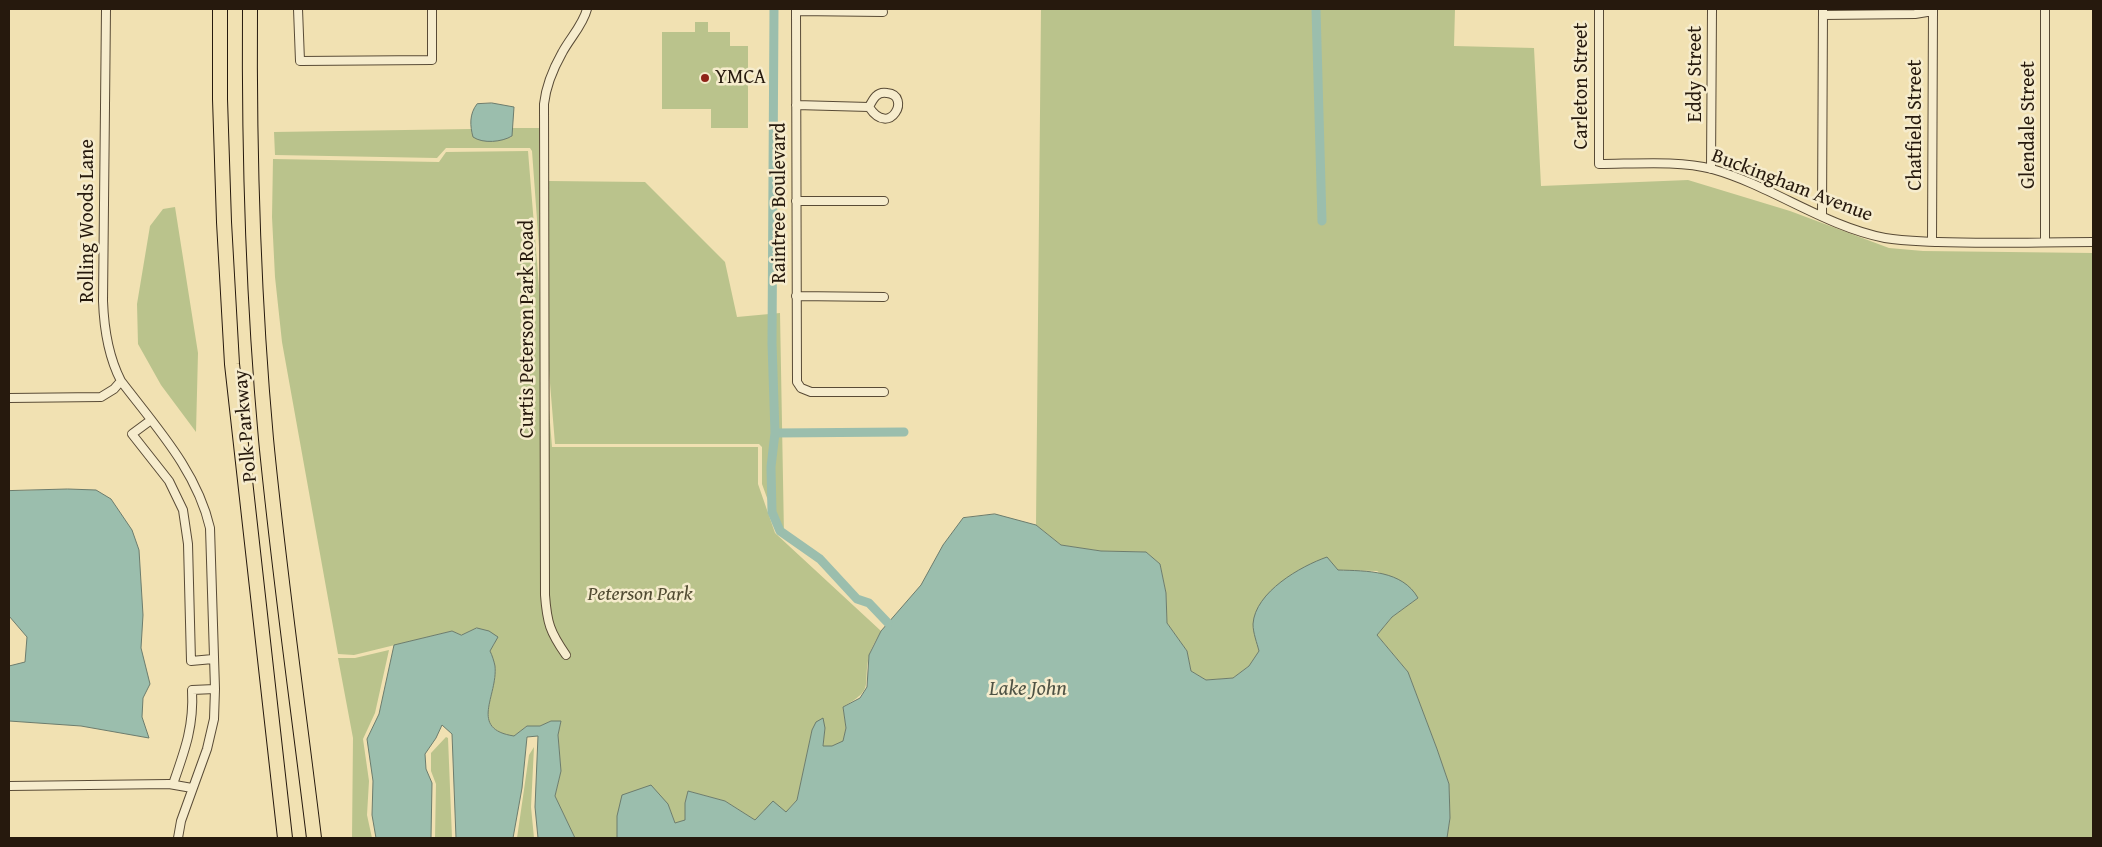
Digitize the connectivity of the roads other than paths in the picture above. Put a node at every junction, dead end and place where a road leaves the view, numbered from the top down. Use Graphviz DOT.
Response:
graph roads {
  1 [pos="106,9"];
  2 [pos="220,9"];
  3 [pos="250,9"];
  4 [pos="298,9"];
  5 [pos="432,9"];
  6 [pos="587,9"];
  7 [pos="1599,9"];
  8 [pos="1712,9"];
  9 [pos="2045,9"];
  10 [pos="796,10"];
  11 [pos="1932,10"];
  12 [pos="883,12"];
  13 [pos="1823,12"];
  14 [pos="796,106"];
  15 [pos="869,107"];
  16 [pos="1598,164"];
  17 [pos="1711,169"];
  18 [pos="796,201"];
  19 [pos="884,201"];
  20 [pos="1822,215"];
  21 [pos="1932,242"];
  22 [pos="2045,242"];
  23 [pos="2093,242"];
  24 [pos="796,296"];
  25 [pos="884,297"];
  26 [pos="122,381"];
  27 [pos="884,392"];
  28 [pos="9,398"];
  29 [pos="150,420"];
  30 [pos="566,655"];
  31 [pos="213,659"];
  32 [pos="215,689"];
  33 [pos="173,784"];
  34 [pos="9,786"];
  35 [pos="192,788"];
  36 [pos="178,838"];
  37 [pos="285,838"];
  38 [pos="314,838"];
  1 -- 26 [label="street, Rolling Woods Lane"];
  2 -- 37 [label="highway, Polk Parkway"];
  3 -- 38 [label="highway, Polk Parkway"];
  4 -- 5 [label="street"];
  6 -- 30 [label="street, Curtis Peterson Park Road"];
  7 -- 16 [label="street, Carleton Street"];
  8 -- 17 [label="street, Eddy Street"];
  9 -- 22 [label="street, Glendale Street"];
  10 -- 12 [label="street"];
  10 -- 14 [label="street, Raintree Boulevard"];
  11 -- 13 [label="street"];
  11 -- 21 [label="street, Chatfield Street"];
  13 -- 20 [label="street"];
  14 -- 15 [label="street"];
  14 -- 18 [label="street, Raintree Boulevard"];
  16 -- 17 [label="street, Buckingham Avenue"];
  17 -- 20 [label="street, Buckingham Avenue"];
  18 -- 19 [label="street"];
  18 -- 24 [label="street, Raintree Boulevard"];
  20 -- 21 [label="street, Buckingham Avenue"];
  21 -- 22 [label="street, Buckingham Avenue"];
  22 -- 23 [label="street, Buckingham Avenue"];
  24 -- 25 [label="street"];
  24 -- 27 [label="street, Raintree Boulevard"];
  26 -- 28 [label="street"];
  26 -- 29 [label="street, Rolling Woods Lane"];
  29 -- 31 [label="street, Rolling Woods Lane"];
  29 -- 31 [label="street"];
  31 -- 32 [label="street, Rolling Woods Lane"];
  32 -- 33 [label="street"];
  32 -- 35 [label="street, Rolling Woods Lane"];
  33 -- 34 [label="street"];
  33 -- 35 [label="street"];
  35 -- 36 [label="street, Rolling Woods Lane"];
}
